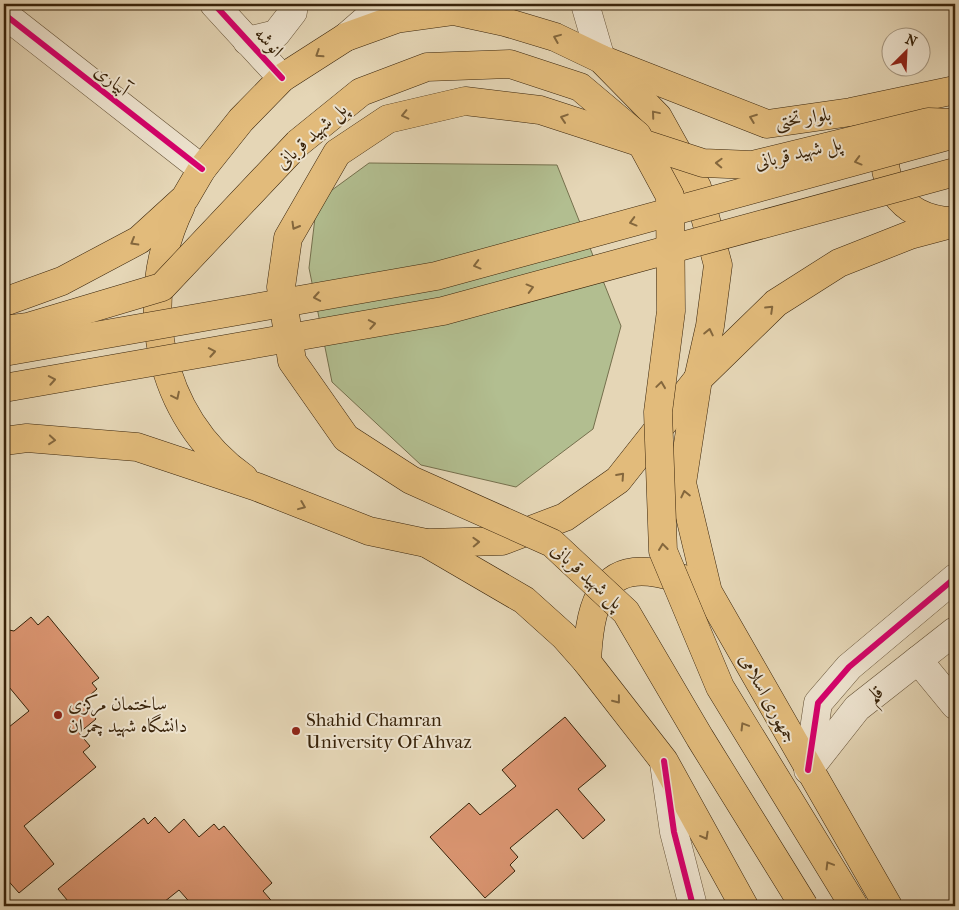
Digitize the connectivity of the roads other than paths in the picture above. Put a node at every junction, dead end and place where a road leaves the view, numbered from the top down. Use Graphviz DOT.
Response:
graph roads {
  1 [pos="214,4"];
  2 [pos="293,4"];
  3 [pos="384,4"];
  4 [pos="586,4"];
  5 [pos="4,14"];
  6 [pos="346,37"];
  7 [pos="247,42"];
  8 [pos="601,59"];
  9 [pos="282,78"];
  10 [pos="943,93"];
  11 [pos="955,122"];
  12 [pos="955,134"];
  13 [pos="202,169"];
  14 [pos="955,172"];
  15 [pos="185,198"];
  16 [pos="955,222"];
  17 [pos="4,302"];
  18 [pos="4,330"];
  19 [pos="4,352"];
  20 [pos="698,379"];
  21 [pos="4,388"];
  22 [pos="4,441"];
  23 [pos="257,487"];
  24 [pos="426,543"];
  25 [pos="955,578"];
  26 [pos="708,592"];
  27 [pos="955,631"];
  28 [pos="918,660"];
  29 [pos="587,662"];
  30 [pos="955,705"];
  31 [pos="664,761"];
  32 [pos="808,770"];
  33 [pos="693,906"];
  34 [pos="744,906"];
  35 [pos="804,906"];
  36 [pos="854,906"];
  37 [pos="888,906"];
  1 -- 7 [label="street, انوشه"];
  2 -- 7 [label="street"];
  3 -- 6 [label="street"];
  4 -- 8 [label="street"];
  5 -- 13 [label="street, آبیاری"];
  8 -- 6 [label="main road, بلوار تختی, one-way"];
  6 -- 9 [label="main road, بلوار تختی, one-way"];
  7 -- 9 [label="street, انوشه"];
  10 -- 8 [label="main road, بلوار تختی, one-way"];
  20 -- 8 [label="main road, جمهوری اسلامی, one-way"];
  9 -- 13 [label="main road, بلوار تختی"];
  10 -- 16 [label="main road"];
  11 -- 35 [label="main road, پل شهید قربانی, one-way, bridge"];
  12 -- 19 [label="main road, پل شهید قربانی, one-way, bridge"];
  13 -- 15 [label="main road, بلوار تختی"];
  21 -- 14 [label="main road, one-way, bridge"];
  15 -- 17 [label="main road, one-way"];
  15 -- 23 [label="main road, one-way"];
  20 -- 16 [label="main road, one-way"];
  36 -- 18 [label="main road, پل شهید قربانی, one-way, bridge"];
  24 -- 20 [label="main road, one-way"];
  26 -- 20 [label="main road, جمهوری اسلامی, one-way"];
  22 -- 23 [label="main road, one-way"];
  23 -- 24 [label="main road, one-way"];
  24 -- 29 [label="main road"];
  25 -- 32 [label="street"];
  26 -- 29 [label="main road"];
  26 -- 32 [label="main road, جمهوری اسلامی"];
  27 -- 28 [label="street, قلم"];
  28 -- 30 [label="street"];
  28 -- 32 [label="street, قلم"];
  29 -- 31 [label="main road, one-way"];
  31 -- 33 [label="street"];
  31 -- 34 [label="main road, one-way"];
  32 -- 37 [label="main road, جمهوری اسلامی"];
}
